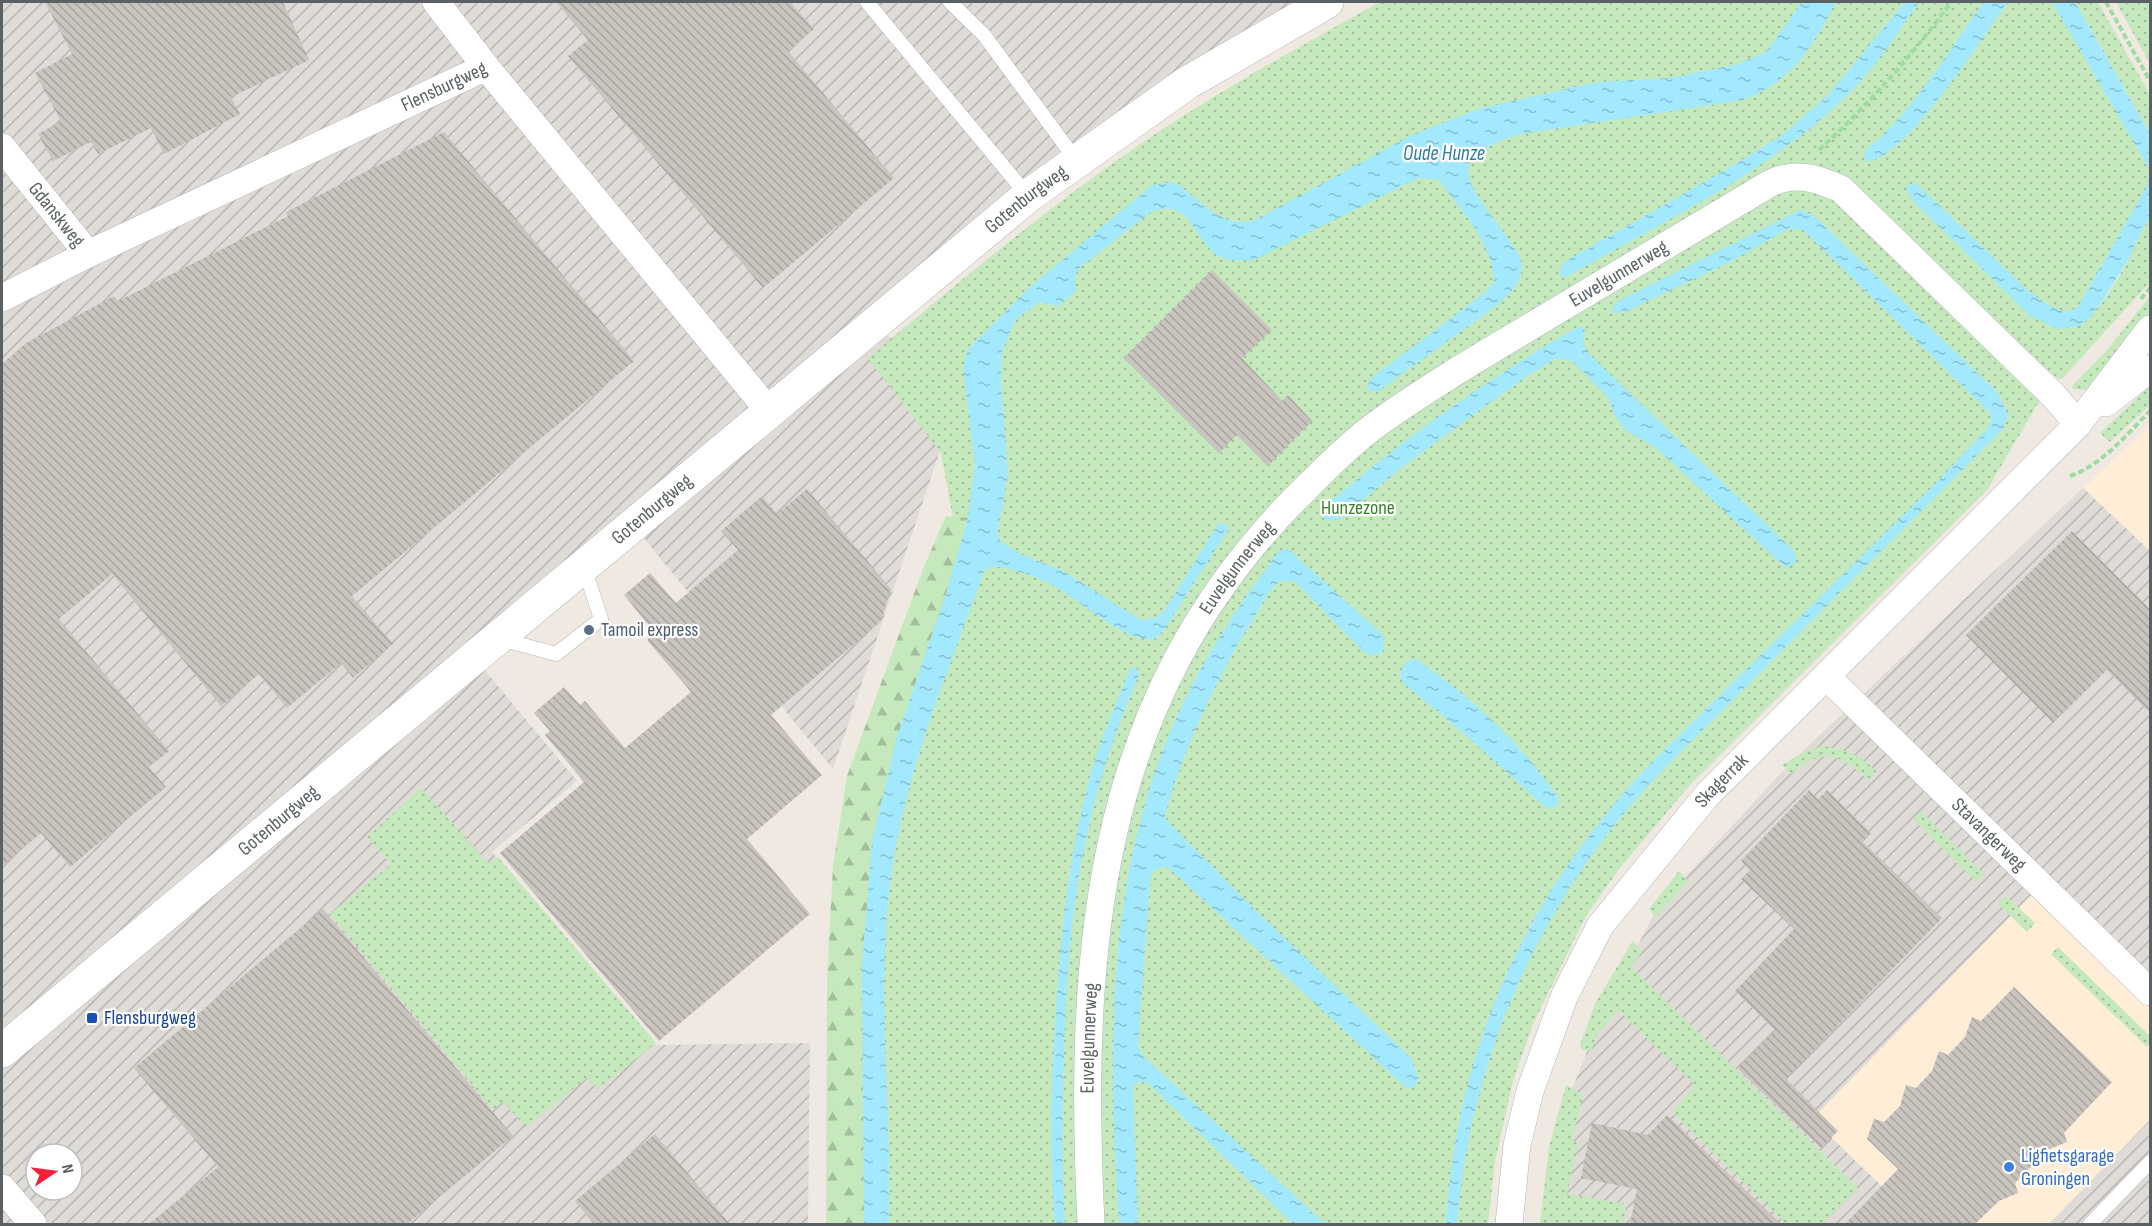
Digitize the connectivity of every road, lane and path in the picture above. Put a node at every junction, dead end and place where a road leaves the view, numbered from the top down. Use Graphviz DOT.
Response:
graph roads {
  1 [pos="436,2"];
  2 [pos="867,2"];
  3 [pos="950,2"];
  4 [pos="1327,2"];
  5 [pos="1951,2"];
  6 [pos="2106,2"];
  7 [pos="486,67"];
  8 [pos="2151,81"];
  9 [pos="2,147"];
  10 [pos="1077,160"];
  11 [pos="1799,177"];
  12 [pos="1028,196"];
  13 [pos="88,254"];
  14 [pos="2,298"];
  15 [pos="2151,329"];
  16 [pos="2151,369"];
  17 [pos="769,411"];
  18 [pos="2078,424"];
  19 [pos="584,567"];
  20 [pos="498,638"];
  21 [pos="1827,677"];
  22 [pos="2151,992"];
  23 [pos="2,1051"];
  24 [pos="2151,1162"];
  25 [pos="2,1188"];
  26 [pos="33,1224"];
  27 [pos="1091,1224"];
  28 [pos="1509,1224"];
  29 [pos="2090,1224"];
  1 -- 7 [label="street"];
  2 -- 12 [label="lane"];
  3 -- 10 [label="lane"];
  4 -- 10 [label="street, Gotenburgweg"];
  5 -- 11 [label="path"];
  6 -- 8 [label="path"];
  7 -- 13 [label="street, Flensburgweg"];
  7 -- 17 [label="street, Flensburgweg"];
  9 -- 13 [label="street, Gdanskweg"];
  10 -- 12 [label="street, Gotenburgweg"];
  11 -- 18 [label="street, Euvelgunnerweg"];
  11 -- 27 [label="street, Euvelgunnerweg"];
  12 -- 17 [label="street, Gotenburgweg"];
  13 -- 14 [label="street, Flensburgweg"];
  15 -- 18 [label="street, Skagerrak"];
  16 -- 18 [label="street, Skagerrak"];
  17 -- 19 [label="street, Gotenburgweg"];
  18 -- 21 [label="street, Skagerrak"];
  19 -- 20 [label="street, Gotenburgweg"];
  19 -- 20 [label="lane"];
  20 -- 23 [label="street, Gotenburgweg"];
  21 -- 22 [label="street, Stavangerweg"];
  21 -- 28 [label="street, Skagerrak"];
  24 -- 29 [label="lane"];
  25 -- 26 [label="street"];
}
